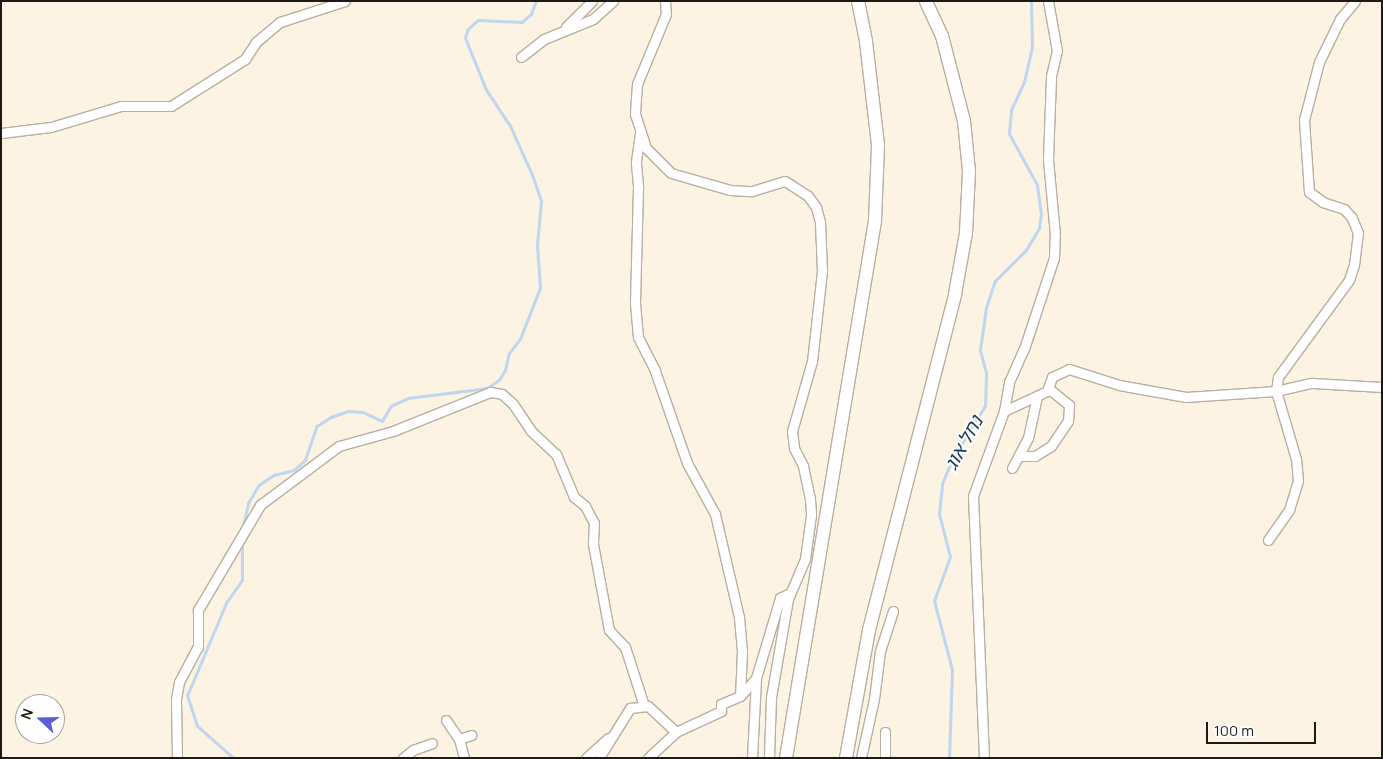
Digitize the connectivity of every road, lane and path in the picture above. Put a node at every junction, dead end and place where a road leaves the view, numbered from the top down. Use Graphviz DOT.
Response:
graph roads {
  1 [pos="345,1"];
  2 [pos="592,1"];
  3 [pos="612,1"];
  4 [pos="666,1"];
  5 [pos="858,1"];
  6 [pos="926,1"];
  7 [pos="1048,1"];
  8 [pos="1355,1"];
  9 [pos="553,36"];
  10 [pos="521,57"];
  11 [pos="1,132"];
  12 [pos="640,133"];
  13 [pos="1382,387"];
  14 [pos="1048,388"];
  15 [pos="1276,391"];
  16 [pos="1037,396"];
  17 [pos="1004,411"];
  18 [pos="1021,456"];
  19 [pos="1012,468"];
  20 [pos="1268,540"];
  21 [pos="790,593"];
  22 [pos="893,611"];
  23 [pos="756,678"];
  24 [pos="740,696"];
  25 [pos="644,706"];
  26 [pos="446,720"];
  27 [pos="676,732"];
  28 [pos="885,732"];
  29 [pos="615,733"];
  30 [pos="471,735"];
  31 [pos="459,739"];
  32 [pos="432,743"];
  33 [pos="177,758"];
  34 [pos="403,758"];
  35 [pos="464,758"];
  36 [pos="586,758"];
  37 [pos="598,758"];
  38 [pos="648,758"];
  39 [pos="752,758"];
  40 [pos="769,758"];
  41 [pos="786,758"];
  42 [pos="846,758"];
  43 [pos="861,758"];
  44 [pos="885,758"];
  45 [pos="984,758"];
  1 -- 11 [label="street"];
  2 -- 9 [label="street"];
  3 -- 9 [label="street"];
  4 -- 12 [label="street"];
  5 -- 41 [label="highway"];
  6 -- 42 [label="highway"];
  7 -- 17 [label="street"];
  8 -- 15 [label="street"];
  9 -- 10 [label="street"];
  12 -- 21 [label="street"];
  12 -- 24 [label="street"];
  13 -- 15 [label="street"];
  14 -- 15 [label="street"];
  14 -- 16 [label="street"];
  14 -- 18 [label="street"];
  15 -- 20 [label="street"];
  16 -- 17 [label="street"];
  16 -- 18 [label="street"];
  17 -- 45 [label="street"];
  18 -- 19 [label="street"];
  21 -- 23 [label="street"];
  21 -- 40 [label="street"];
  22 -- 43 [label="street"];
  23 -- 24 [label="street"];
  23 -- 39 [label="street"];
  24 -- 27 [label="street"];
  25 -- 27 [label="street"];
  25 -- 29 [label="street"];
  25 -- 33 [label="street"];
  26 -- 31 [label="street"];
  27 -- 38 [label="street"];
  28 -- 44 [label="street"];
  29 -- 36 [label="street"];
  29 -- 37 [label="street"];
  30 -- 31 [label="street"];
  31 -- 35 [label="street"];
  32 -- 34 [label="street"];
}
